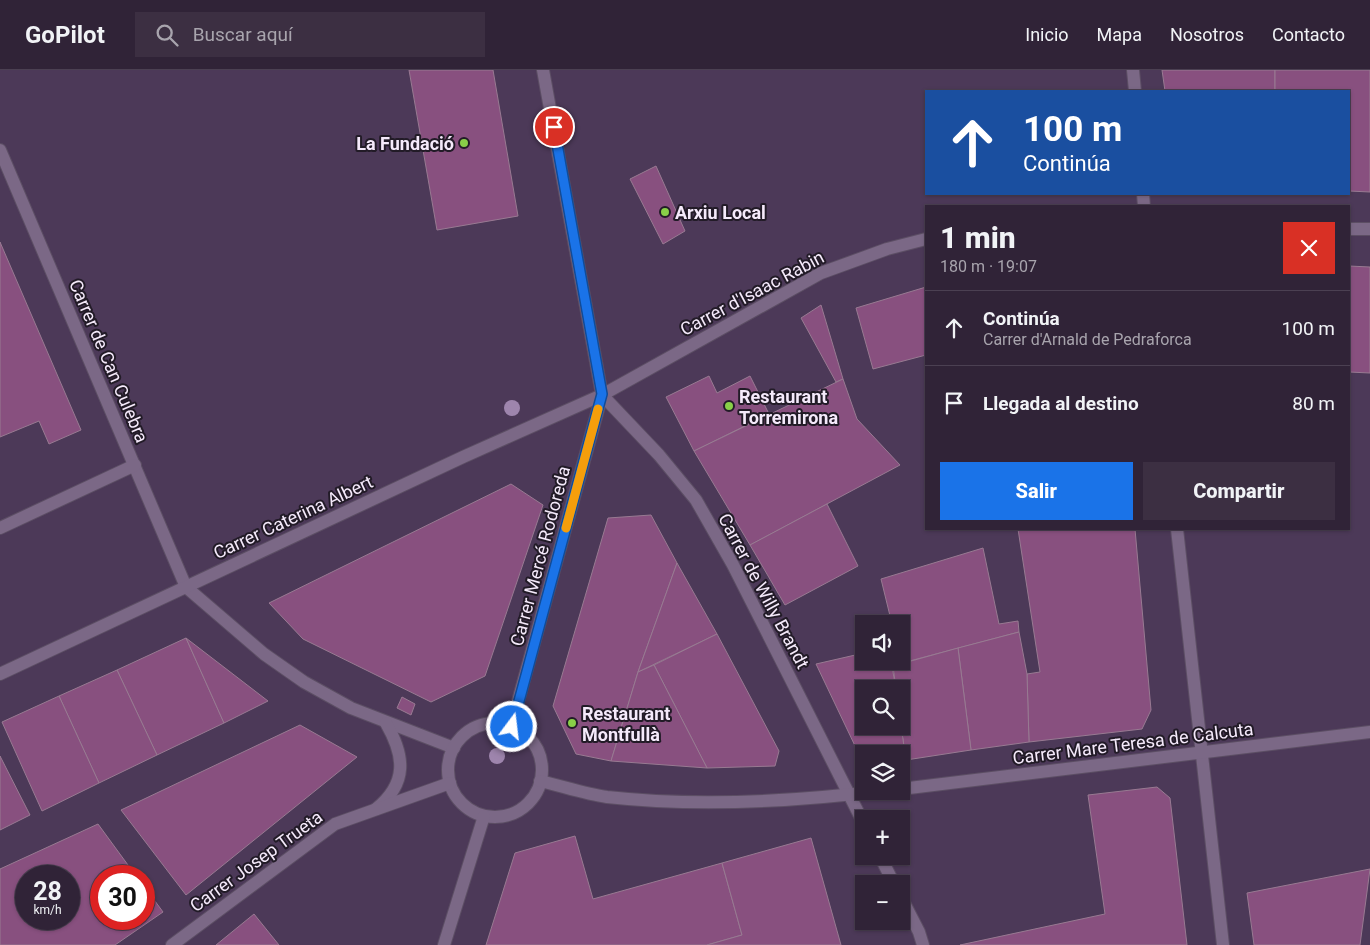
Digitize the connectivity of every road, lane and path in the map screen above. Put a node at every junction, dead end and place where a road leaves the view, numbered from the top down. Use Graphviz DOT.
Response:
graph roads {
  1 [pos="543,70"];
  2 [pos="1133,70"];
  3 [pos="1135,90"];
  4 [pos="0,150"];
  5 [pos="1350,229"];
  6 [pos="1370,229"];
  7 [pos="925,240"];
  8 [pos="602,394"];
  9 [pos="135,465"];
  10 [pos="0,528"];
  11 [pos="1177,530"];
  12 [pos="186,587"];
  13 [pos="0,674"];
  14 [pos="386,723"];
  15 [pos="512,727"];
  16 [pos="1370,732"];
  17 [pos="454,748"];
  18 [pos="1200,752"];
  19 [pos="540,781"];
  20 [pos="450,783"];
  21 [pos="910,788"];
  22 [pos="855,794"];
  23 [pos="849,795"];
  24 [pos="857,810"];
  25 [pos="373,812"];
  26 [pos="484,816"];
  27 [pos="910,914"];
  28 [pos="172,945"];
  29 [pos="444,945"];
  30 [pos="923,945"];
  31 [pos="1223,945"];
  1 -- 8 [label="street"];
  2 -- 3 [label="street"];
  4 -- 9 [label="street, Carrer de Can Culebra"];
  5 -- 6 [label="street"];
  7 -- 8 [label="street, Carrer d'Isaac Rabin"];
  8 -- 12 [label="street, Carrer Caterina Albert"];
  8 -- 15 [label="street, Carrer Mercé Rodoreda"];
  8 -- 23 [label="street, Carrer de Willy Brandt"];
  9 -- 10 [label="street"];
  9 -- 12 [label="street, Carrer de Can Culebra"];
  11 -- 18 [label="street"];
  12 -- 13 [label="street, Carrer Caterina Albert"];
  12 -- 14 [label="street"];
  14 -- 17 [label="street"];
  14 -- 25 [label="street"];
  15 -- 17 [label="street"];
  15 -- 19 [label="street"];
  16 -- 18 [label="street, Carrer Mare Teresa de Calcuta"];
  17 -- 20 [label="street"];
  18 -- 21 [label="street, Carrer Mare Teresa de Calcuta"];
  18 -- 31 [label="street"];
  19 -- 23 [label="street"];
  19 -- 26 [label="street"];
  20 -- 25 [label="street, Carrer Josep Trueta"];
  20 -- 26 [label="street"];
  22 -- 23 [label="street"];
  23 -- 24 [label="street, Carrer de Willy Brandt"];
  25 -- 28 [label="street, Carrer Josep Trueta"];
  26 -- 29 [label="street"];
  27 -- 30 [label="street"];
}
